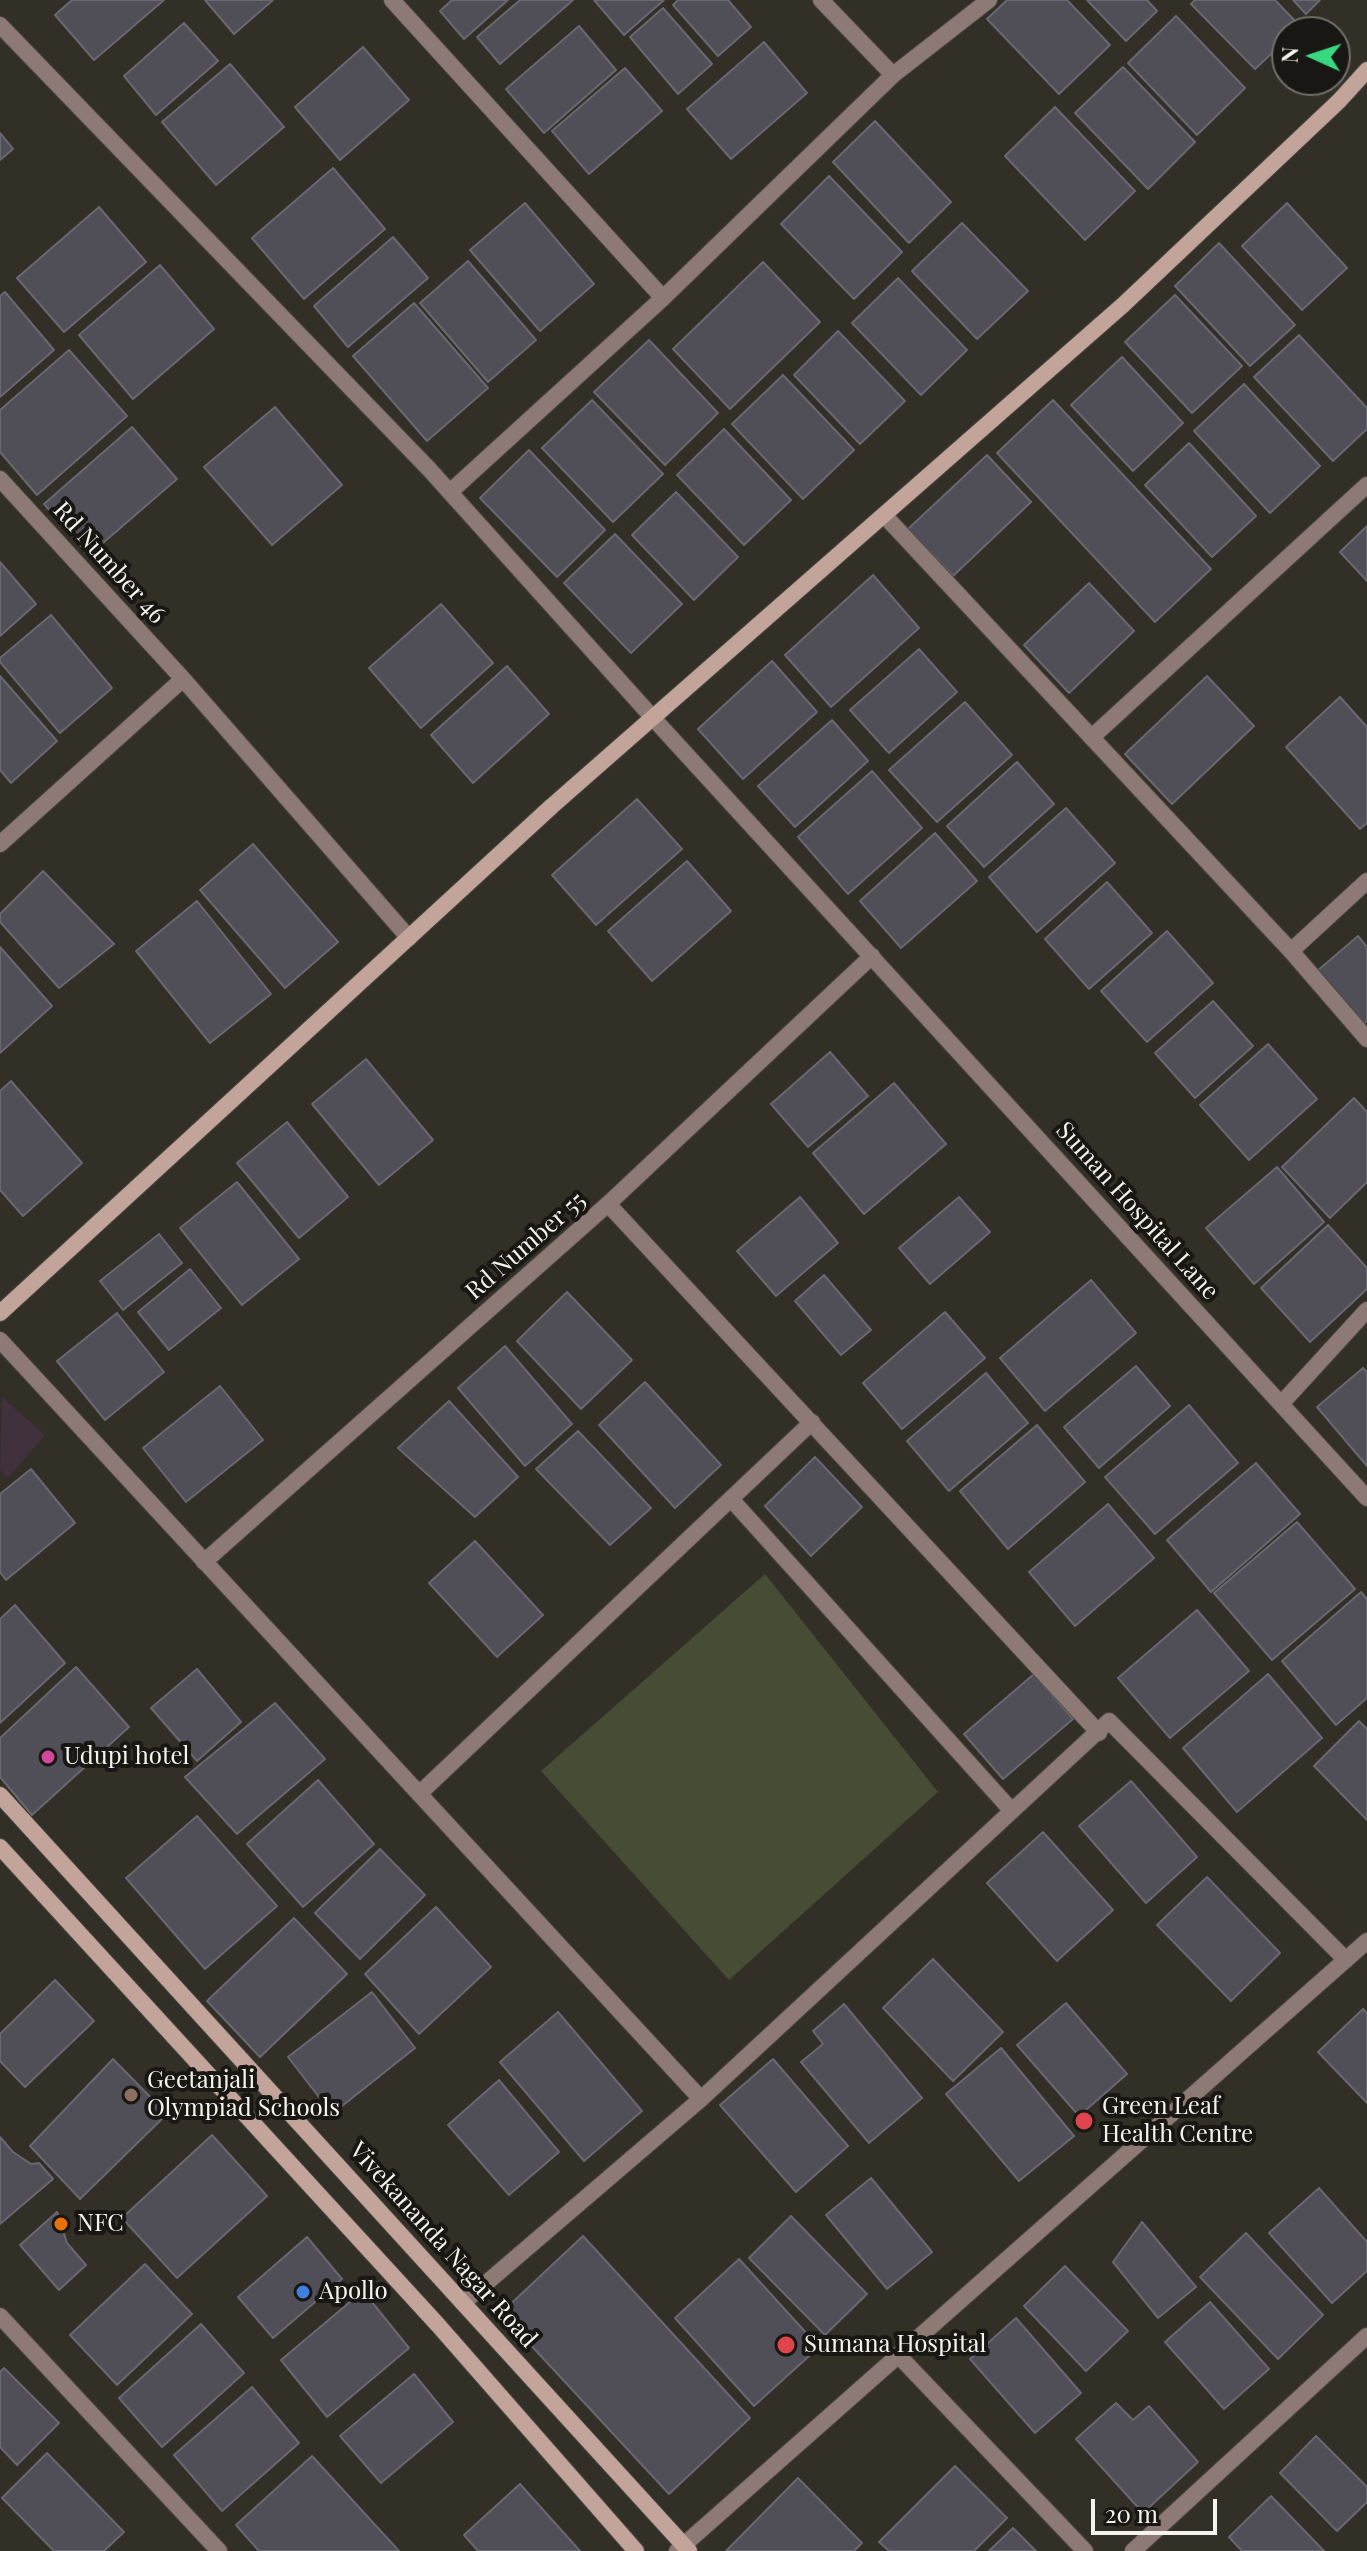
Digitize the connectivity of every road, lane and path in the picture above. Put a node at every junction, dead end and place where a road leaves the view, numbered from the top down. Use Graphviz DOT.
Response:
graph roads {
  1 [pos="392,0"];
  2 [pos="821,0"];
  3 [pos="989,0"];
  4 [pos="0,25"];
  5 [pos="1367,70"];
  6 [pos="893,75"];
  7 [pos="663,298"];
  8 [pos="0,479"];
  9 [pos="1367,485"];
  10 [pos="450,492"];
  11 [pos="884,515"];
  12 [pos="183,679"];
  13 [pos="653,718"];
  14 [pos="1092,737"];
  15 [pos="0,844"];
  16 [pos="1367,881"];
  17 [pos="409,938"];
  18 [pos="1291,951"];
  19 [pos="872,956"];
  20 [pos="1367,1039"];
  21 [pos="608,1204"];
  22 [pos="1367,1310"];
  23 [pos="0,1313"];
  24 [pos="0,1340"];
  25 [pos="1281,1404"];
  26 [pos="812,1422"];
  27 [pos="1367,1498"];
  28 [pos="731,1499"];
  29 [pos="204,1562"];
  30 [pos="1099,1733"];
  31 [pos="419,1794"];
  32 [pos="0,1795"];
  33 [pos="1012,1811"];
  34 [pos="0,1847"];
  35 [pos="1367,1941"];
  36 [pos="1346,1960"];
  37 [pos="701,2099"];
  38 [pos="463,2303"];
  39 [pos="0,2316"];
  40 [pos="1367,2336"];
  41 [pos="898,2355"];
  42 [pos="683,2549"];
  43 [pos="219,2551"];
  44 [pos="636,2551"];
  45 [pos="1085,2551"];
  46 [pos="1133,2551"];
  1 -- 7 [label="street"];
  2 -- 6 [label="street"];
  3 -- 6 [label="street"];
  4 -- 10 [label="street, Suman Hospital Lane"];
  5 -- 11 [label="street"];
  6 -- 7 [label="street"];
  7 -- 10 [label="street"];
  8 -- 12 [label="street, Rd Number 46"];
  9 -- 14 [label="street"];
  10 -- 13 [label="street, Suman Hospital Lane"];
  11 -- 13 [label="street"];
  11 -- 14 [label="street"];
  12 -- 15 [label="street"];
  12 -- 17 [label="street, Rd Number 46"];
  13 -- 17 [label="street"];
  13 -- 19 [label="street, Suman Hospital Lane"];
  14 -- 18 [label="street"];
  16 -- 18 [label="street"];
  17 -- 23 [label="street"];
  18 -- 20 [label="street"];
  19 -- 21 [label="street, Rd Number 55"];
  19 -- 25 [label="street, Suman Hospital Lane"];
  21 -- 26 [label="street"];
  21 -- 29 [label="street, Rd Number 55"];
  22 -- 25 [label="street"];
  24 -- 29 [label="street"];
  25 -- 27 [label="street, Suman Hospital Lane"];
  26 -- 28 [label="street"];
  26 -- 30 [label="street"];
  28 -- 31 [label="street"];
  28 -- 33 [label="street"];
  29 -- 31 [label="street"];
  30 -- 33 [label="street"];
  30 -- 36 [label="street"];
  31 -- 37 [label="street"];
  32 -- 38 [label="street, Vivekananda Nagar Road"];
  33 -- 37 [label="street"];
  34 -- 44 [label="street"];
  35 -- 36 [label="street"];
  36 -- 41 [label="street"];
  37 -- 38 [label="street"];
  38 -- 42 [label="street, Vivekananda Nagar Road"];
  39 -- 43 [label="street"];
  40 -- 46 [label="street"];
  41 -- 42 [label="street"];
  41 -- 45 [label="street"];
}
